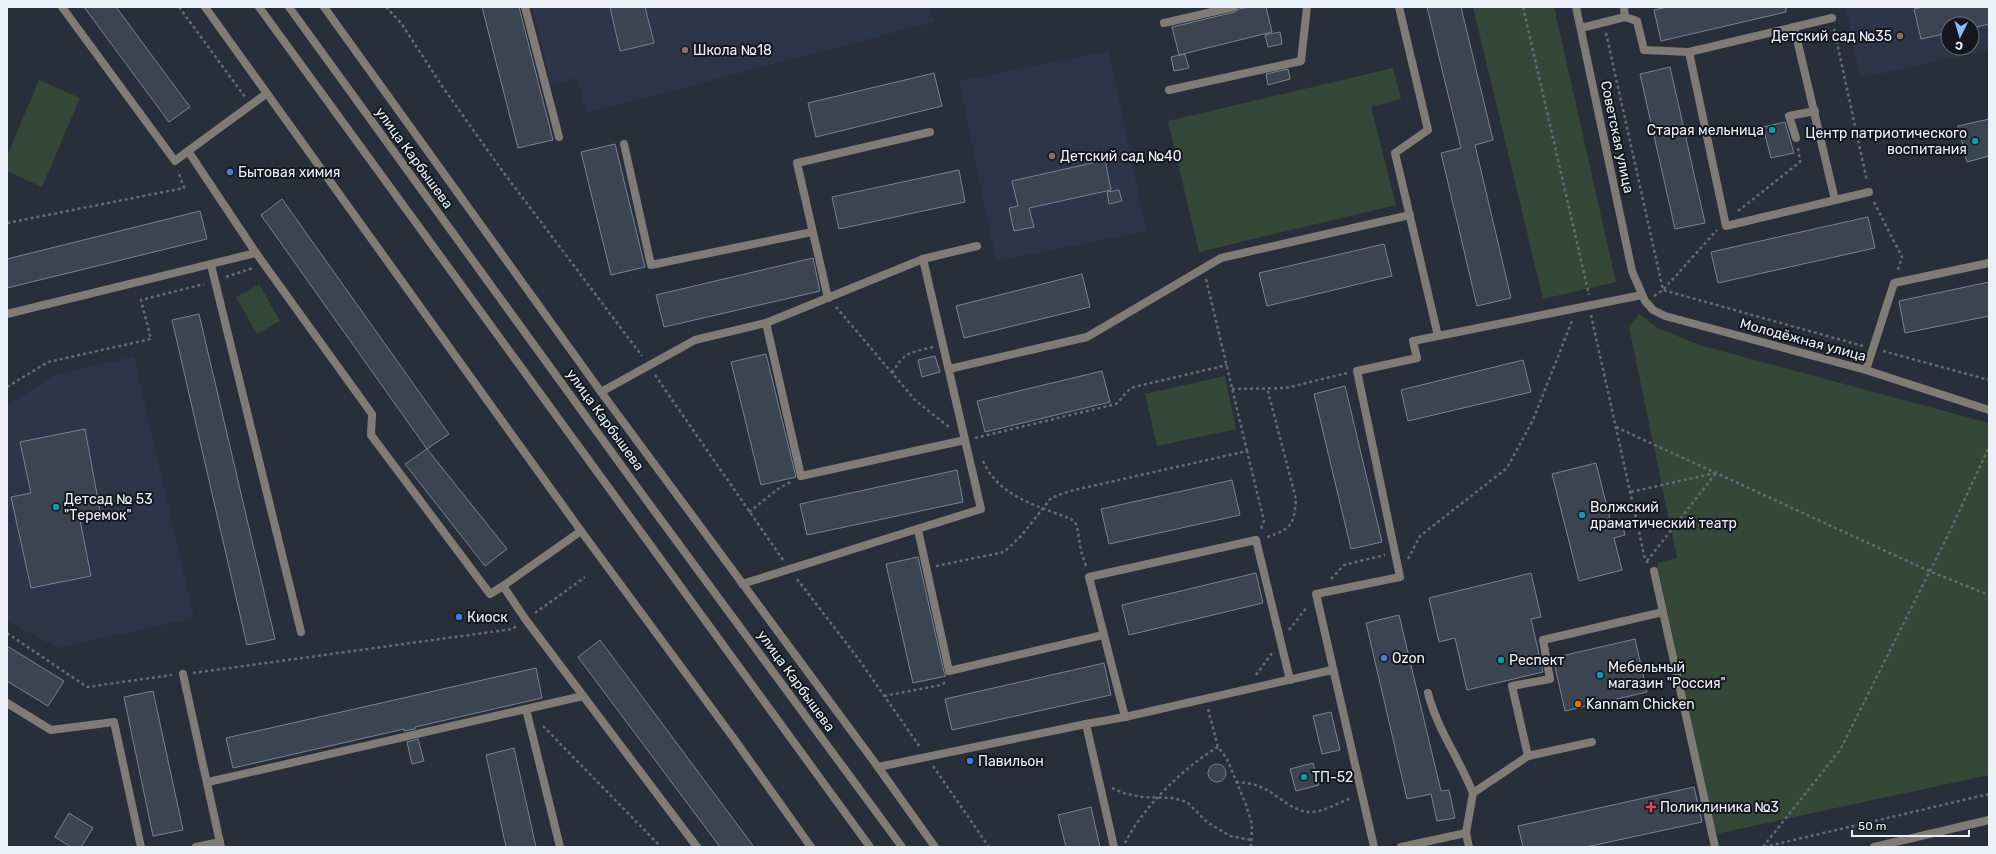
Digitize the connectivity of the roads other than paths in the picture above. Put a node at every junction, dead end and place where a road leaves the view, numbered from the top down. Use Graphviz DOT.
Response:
graph roads {
  1 [pos="62,7"];
  2 [pos="205,7"];
  3 [pos="259,7"];
  4 [pos="289,7"];
  5 [pos="324,7"];
  6 [pos="525,7"];
  7 [pos="1234,7"];
  8 [pos="1308,7"];
  9 [pos="1399,7"];
  10 [pos="1576,7"];
  11 [pos="1624,7"];
  12 [pos="1626,17"];
  13 [pos="1832,18"];
  14 [pos="1164,23"];
  15 [pos="1794,26"];
  16 [pos="1581,28"];
  17 [pos="1689,52"];
  18 [pos="1169,90"];
  19 [pos="266,94"];
  20 [pos="1815,111"];
  21 [pos="930,132"];
  22 [pos="559,137"];
  23 [pos="1796,138"];
  24 [pos="624,144"];
  25 [pos="188,151"];
  26 [pos="1869,192"];
  27 [pos="1835,200"];
  28 [pos="1410,215"];
  29 [pos="812,232"];
  30 [pos="977,246"];
  31 [pos="256,253"];
  32 [pos="923,259"];
  33 [pos="1989,263"];
  34 [pos="211,265"];
  35 [pos="1632,272"];
  36 [pos="828,298"];
  37 [pos="1644,298"];
  38 [pos="7,314"];
  39 [pos="766,323"];
  40 [pos="1438,336"];
  41 [pos="949,369"];
  42 [pos="1866,370"];
  43 [pos="601,392"];
  44 [pos="1989,410"];
  45 [pos="965,440"];
  46 [pos="918,530"];
  47 [pos="581,531"];
  48 [pos="1654,571"];
  49 [pos="742,584"];
  50 [pos="503,586"];
  51 [pos="1663,612"];
  52 [pos="301,632"];
  53 [pos="1103,635"];
  54 [pos="1332,670"];
  55 [pos="183,674"];
  56 [pos="1290,680"];
  57 [pos="1428,693"];
  58 [pos="583,696"];
  59 [pos="7,703"];
  60 [pos="526,709"];
  61 [pos="1124,717"];
  62 [pos="1086,724"];
  63 [pos="1592,742"];
  64 [pos="1528,756"];
  65 [pos="878,766"];
  66 [pos="208,782"];
  67 [pos="1473,793"];
  68 [pos="1989,820"];
  69 [pos="1466,832"];
  70 [pos="221,845"];
  71 [pos="1889,845"];
  72 [pos="142,847"];
  73 [pos="196,847"];
  74 [pos="560,847"];
  75 [pos="697,847"];
  76 [pos="811,847"];
  77 [pos="870,847"];
  78 [pos="902,847"];
  79 [pos="935,847"];
  80 [pos="1114,847"];
  81 [pos="1374,847"];
  82 [pos="1402,847"];
  83 [pos="1469,847"];
  84 [pos="1715,847"];
  85 [pos="1874,847"];
  1 -- 25 [label="street"];
  2 -- 19 [label="street"];
  3 -- 77 [label="street"];
  4 -- 78 [label="street, улица Карбышева"];
  5 -- 43 [label="street, улица Карбышева"];
  6 -- 22 [label="street"];
  7 -- 14 [label="street"];
  8 -- 18 [label="street"];
  9 -- 28 [label="street"];
  10 -- 16 [label="street, Советская улица"];
  11 -- 12 [label="street"];
  12 -- 16 [label="street"];
  12 -- 17 [label="street"];
  13 -- 15 [label="street"];
  15 -- 17 [label="street"];
  15 -- 20 [label="street"];
  16 -- 35 [label="street, Советская улица"];
  17 -- 27 [label="street"];
  19 -- 25 [label="street"];
  19 -- 47 [label="street"];
  20 -- 23 [label="street"];
  20 -- 27 [label="street"];
  21 -- 29 [label="street"];
  24 -- 29 [label="street"];
  25 -- 31 [label="street"];
  26 -- 27 [label="street"];
  28 -- 40 [label="street"];
  28 -- 41 [label="street"];
  29 -- 36 [label="street"];
  30 -- 32 [label="street"];
  31 -- 34 [label="street"];
  31 -- 50 [label="street"];
  32 -- 36 [label="street"];
  32 -- 41 [label="street"];
  33 -- 42 [label="street"];
  34 -- 38 [label="street"];
  34 -- 52 [label="street"];
  35 -- 37 [label="street, Молодёжная улица"];
  36 -- 39 [label="street"];
  37 -- 40 [label="street"];
  37 -- 42 [label="street, Молодёжная улица"];
  39 -- 43 [label="street"];
  39 -- 45 [label="street"];
  40 -- 54 [label="street"];
  41 -- 45 [label="street"];
  42 -- 44 [label="street, Молодёжная улица"];
  43 -- 49 [label="street, улица Карбышева"];
  45 -- 46 [label="street"];
  46 -- 49 [label="street"];
  46 -- 53 [label="street"];
  47 -- 50 [label="street"];
  47 -- 76 [label="street"];
  48 -- 51 [label="street"];
  49 -- 65 [label="street, улица Карбышева"];
  50 -- 58 [label="street"];
  51 -- 64 [label="street"];
  51 -- 84 [label="street"];
  53 -- 56 [label="street"];
  53 -- 61 [label="street"];
  54 -- 56 [label="street"];
  54 -- 81 [label="street"];
  55 -- 66 [label="street"];
  56 -- 61 [label="street"];
  57 -- 67 [label="street"];
  58 -- 60 [label="street"];
  58 -- 75 [label="street"];
  59 -- 72 [label="street"];
  60 -- 66 [label="street"];
  60 -- 74 [label="street"];
  61 -- 62 [label="street"];
  62 -- 65 [label="street"];
  62 -- 80 [label="street"];
  63 -- 64 [label="street"];
  64 -- 67 [label="street"];
  65 -- 79 [label="street, улица Карбышева"];
  66 -- 70 [label="street"];
  67 -- 69 [label="street"];
  68 -- 71 [label="street"];
  69 -- 82 [label="street"];
  69 -- 83 [label="street"];
  70 -- 73 [label="street"];
  71 -- 85 [label="street"];
}
